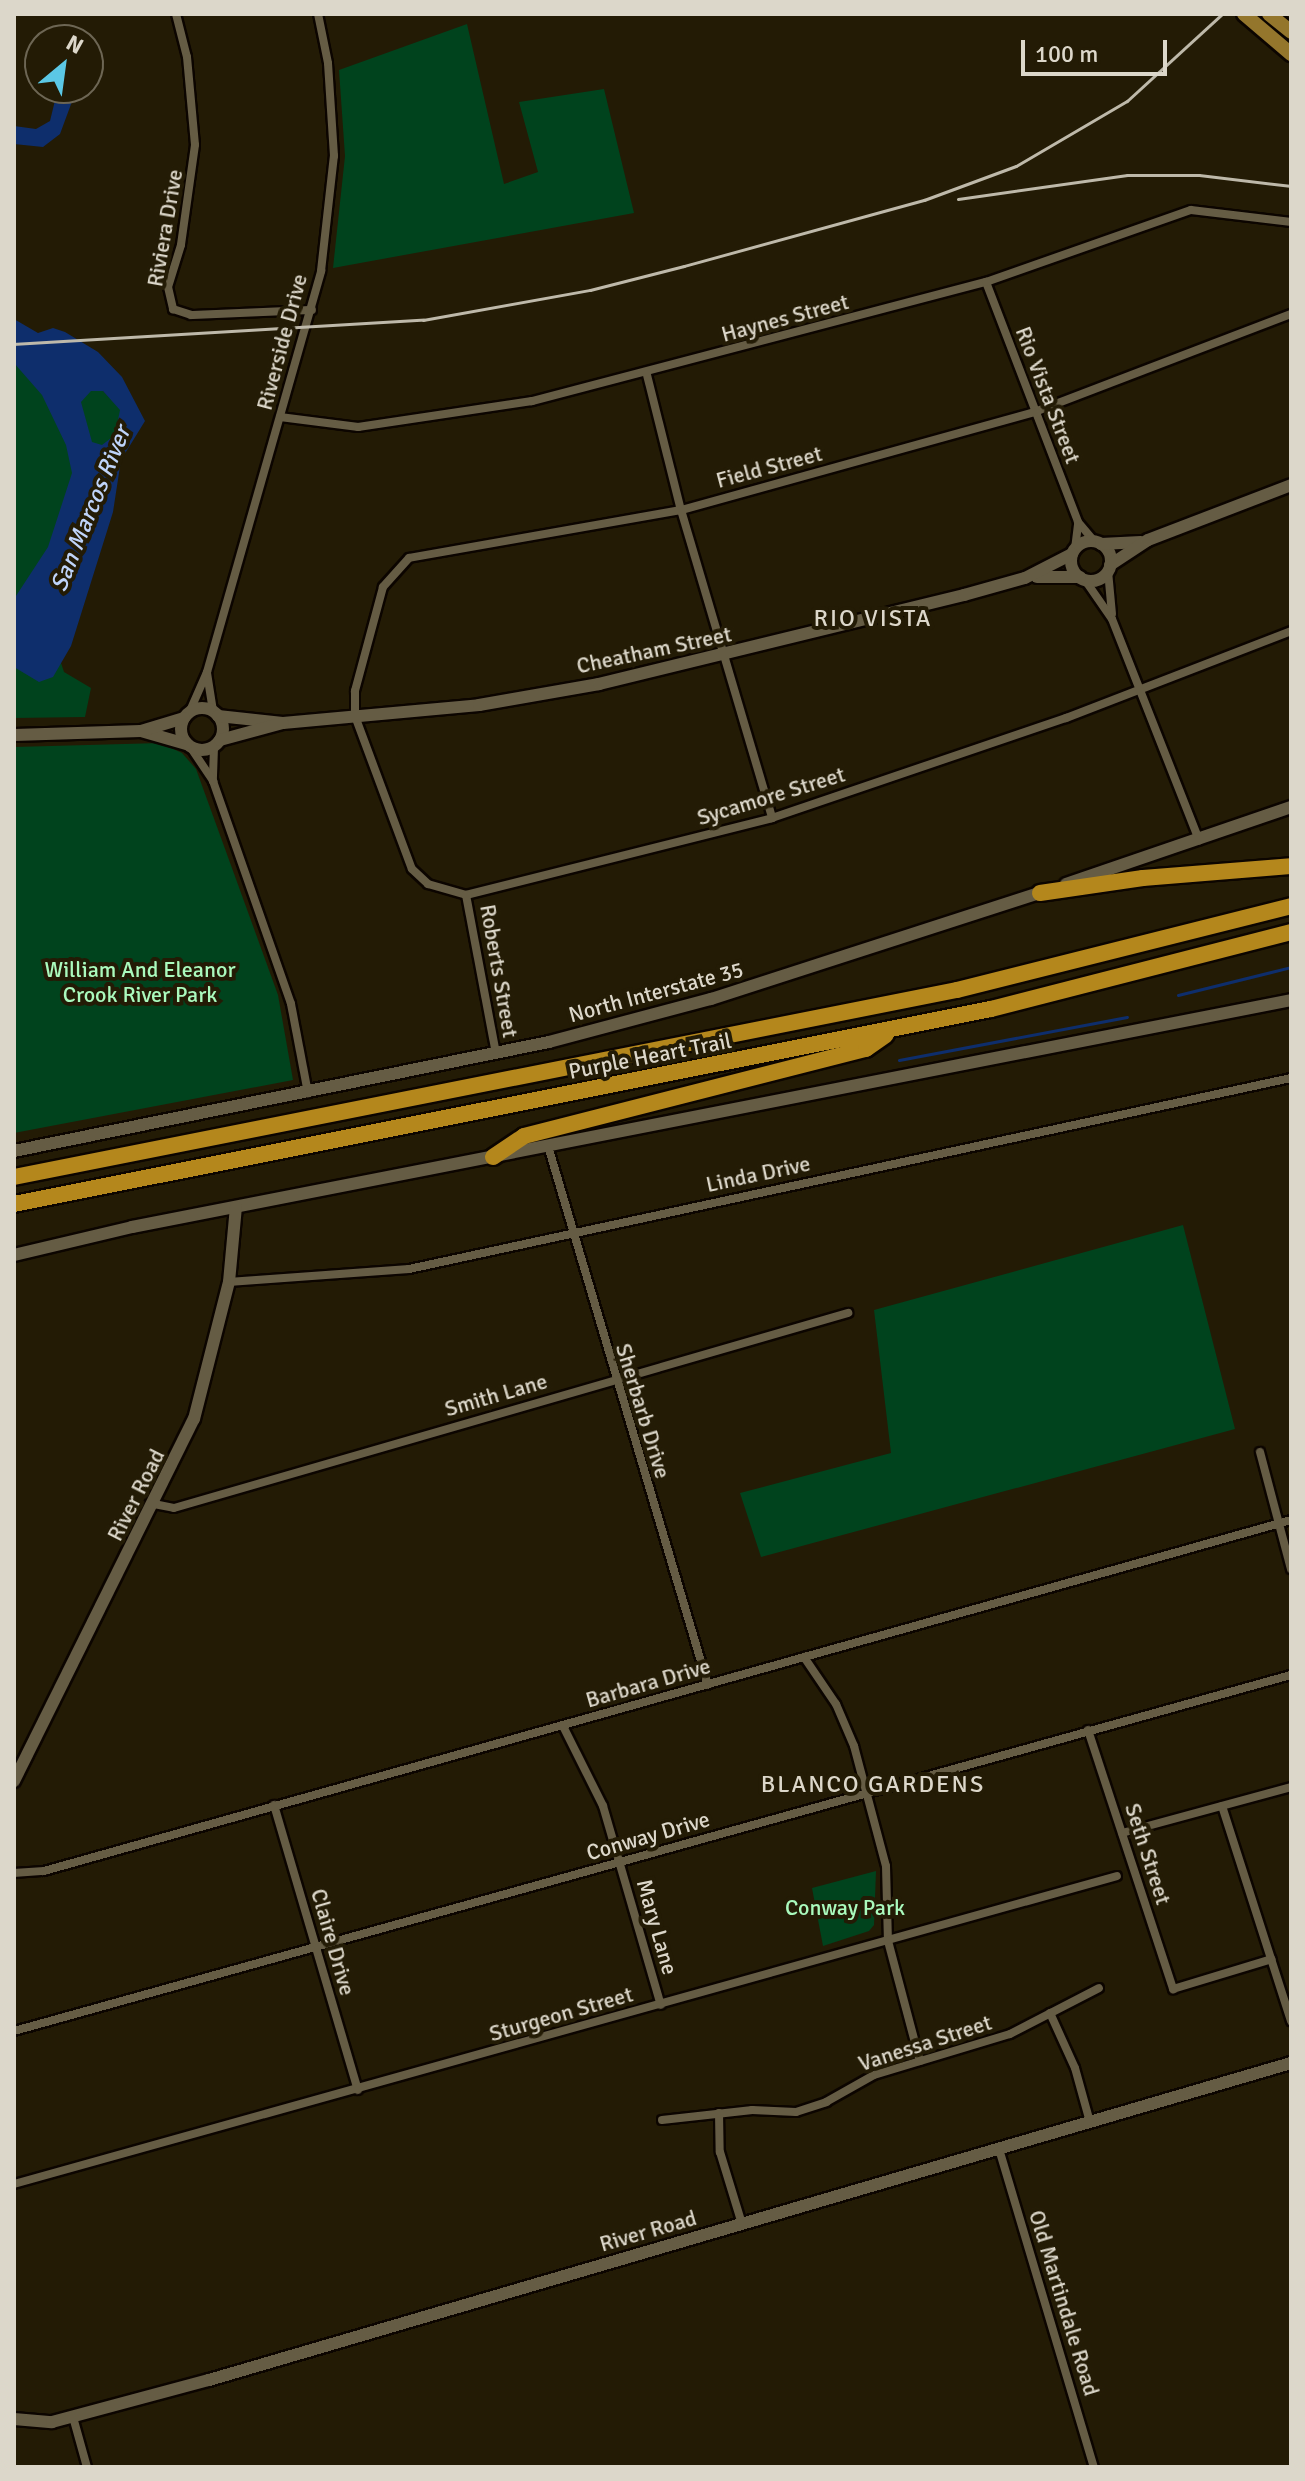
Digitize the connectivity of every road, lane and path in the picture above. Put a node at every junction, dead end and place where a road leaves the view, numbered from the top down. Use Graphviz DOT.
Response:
graph roads {
  1 [pos="176,14"];
  2 [pos="318,14"];
  3 [pos="1244,14"];
  4 [pos="1269,14"];
  5 [pos="1291,32"];
  6 [pos="1291,54"];
  7 [pos="1291,222"];
  8 [pos="986,282"];
  9 [pos="312,310"];
  10 [pos="1291,314"];
  11 [pos="647,375"];
  12 [pos="1035,412"];
  13 [pos="280,417"];
  14 [pos="1291,485"];
  15 [pos="681,510"];
  16 [pos="1078,522"];
  17 [pos="1148,540"];
  18 [pos="1098,543"];
  19 [pos="1074,552"];
  20 [pos="1109,568"];
  21 [pos="1025,578"];
  22 [pos="1082,578"];
  23 [pos="1112,619"];
  24 [pos="1291,631"];
  25 [pos="726,656"];
  26 [pos="207,672"];
  27 [pos="1138,686"];
  28 [pos="215,714"];
  29 [pos="186,715"];
  30 [pos="355,716"];
  31 [pos="283,723"];
  32 [pos="141,731"];
  33 [pos="14,735"];
  34 [pos="217,743"];
  35 [pos="189,746"];
  36 [pos="213,781"];
  37 [pos="1291,807"];
  38 [pos="772,818"];
  39 [pos="1199,840"];
  40 [pos="1291,866"];
  41 [pos="1040,893"];
  42 [pos="466,895"];
  43 [pos="1291,906"];
  44 [pos="1291,932"];
  45 [pos="1291,1000"];
  46 [pos="894,1029"];
  47 [pos="496,1054"];
  48 [pos="1291,1078"];
  49 [pos="308,1093"];
  50 [pos="548,1146"];
  51 [pos="14,1151"];
  52 [pos="493,1157"];
  53 [pos="14,1177"];
  54 [pos="14,1204"];
  55 [pos="236,1207"];
  56 [pos="571,1235"];
  57 [pos="14,1255"];
  58 [pos="229,1282"];
  59 [pos="848,1313"];
  60 [pos="615,1379"];
  61 [pos="1260,1452"];
  62 [pos="154,1504"];
  63 [pos="1291,1520"];
  64 [pos="1279,1523"];
  65 [pos="1291,1569"];
  66 [pos="804,1657"];
  67 [pos="1291,1675"];
  68 [pos="708,1685"];
  69 [pos="563,1726"];
  70 [pos="1088,1730"];
  71 [pos="14,1781"];
  72 [pos="1291,1787"];
  73 [pos="865,1791"];
  74 [pos="274,1805"];
  75 [pos="1222,1806"];
  76 [pos="1122,1833"];
  77 [pos="619,1863"];
  78 [pos="14,1873"];
  79 [pos="1117,1876"];
  80 [pos="888,1941"];
  81 [pos="316,1947"];
  82 [pos="1272,1959"];
  83 [pos="1099,1988"];
  84 [pos="661,2005"];
  85 [pos="1050,2013"];
  86 [pos="1291,2021"];
  87 [pos="14,2031"];
  88 [pos="920,2061"];
  89 [pos="1291,2063"];
  90 [pos="358,2090"];
  91 [pos="719,2113"];
  92 [pos="662,2120"];
  93 [pos="1090,2122"];
  94 [pos="999,2149"];
  95 [pos="14,2184"];
  96 [pos="742,2224"];
  97 [pos="73,2417"];
  98 [pos="14,2419"];
  99 [pos="87,2467"];
  100 [pos="1094,2467"];
  1 -- 9 [label="street, Riviera Drive"];
  2 -- 9 [label="street, Riverside Drive"];
  3 -- 6 [label="main road"];
  4 -- 5 [label="main road"];
  7 -- 8 [label="street, Haynes Street"];
  8 -- 11 [label="street, Haynes Street"];
  8 -- 12 [label="street, Rio Vista Street"];
  9 -- 13 [label="street, Riverside Drive"];
  10 -- 12 [label="street, Field Street"];
  11 -- 13 [label="street, Haynes Street"];
  11 -- 15 [label="street"];
  12 -- 15 [label="street, Field Street"];
  12 -- 16 [label="street, Rio Vista Street"];
  13 -- 26 [label="street, Riverside Drive"];
  14 -- 17 [label="street"];
  15 -- 25 [label="street"];
  15 -- 30 [label="street, Field Street"];
  16 -- 18 [label="street, Rio Vista Street"];
  16 -- 19 [label="street, Rio Vista Street"];
  17 -- 18 [label="street"];
  17 -- 20 [label="street"];
  18 -- 19 [label="street"];
  18 -- 20 [label="street"];
  19 -- 21 [label="street, Cheatham Street"];
  19 -- 22 [label="street"];
  20 -- 22 [label="street"];
  20 -- 23 [label="street"];
  21 -- 22 [label="street, Cheatham Street"];
  21 -- 25 [label="street, Cheatham Street"];
  22 -- 23 [label="street"];
  23 -- 27 [label="street"];
  24 -- 27 [label="street, Sycamore Street"];
  25 -- 30 [label="street, Cheatham Street"];
  25 -- 38 [label="street"];
  26 -- 28 [label="street, Riverside Drive"];
  26 -- 29 [label="street, Riverside Drive"];
  27 -- 38 [label="street, Sycamore Street"];
  27 -- 39 [label="street"];
  28 -- 29 [label="street, Cheatham Street"];
  28 -- 31 [label="street, Cheatham Street"];
  28 -- 34 [label="street"];
  29 -- 32 [label="street"];
  29 -- 35 [label="street"];
  30 -- 31 [label="street, Cheatham Street"];
  30 -- 42 [label="street"];
  31 -- 34 [label="street, Cheatham Street"];
  32 -- 33 [label="street"];
  32 -- 35 [label="street"];
  34 -- 35 [label="street, Cheatham Street"];
  34 -- 36 [label="street"];
  35 -- 36 [label="street"];
  36 -- 49 [label="street"];
  37 -- 39 [label="street, North Interstate 35"];
  38 -- 42 [label="street, Sycamore Street"];
  39 -- 41 [label="street, North Interstate 35"];
  40 -- 41 [label="highway"];
  41 -- 47 [label="street, North Interstate 35"];
  42 -- 47 [label="street, Roberts Street"];
  43 -- 53 [label="highway, Purple Heart Trail"];
  44 -- 46 [label="highway, Purple Heart Trail"];
  45 -- 50 [label="street"];
  46 -- 52 [label="highway"];
  46 -- 54 [label="highway, Purple Heart Trail"];
  47 -- 49 [label="street, North Interstate 35"];
  48 -- 56 [label="street, Linda Drive"];
  49 -- 51 [label="street, North Interstate 35"];
  50 -- 52 [label="street"];
  50 -- 56 [label="street, Sherbarb Drive"];
  52 -- 55 [label="street"];
  55 -- 57 [label="street"];
  55 -- 58 [label="street, River Road"];
  56 -- 58 [label="street, Linda Drive"];
  56 -- 60 [label="street, Sherbarb Drive"];
  58 -- 62 [label="street, River Road"];
  59 -- 60 [label="street, Smith Lane"];
  60 -- 62 [label="street, Smith Lane"];
  60 -- 68 [label="street, Sherbarb Drive"];
  61 -- 64 [label="street"];
  62 -- 71 [label="street, River Road"];
  63 -- 64 [label="street, Barbara Drive"];
  64 -- 65 [label="street"];
  64 -- 66 [label="street, Barbara Drive"];
  66 -- 68 [label="street, Barbara Drive"];
  66 -- 73 [label="street"];
  67 -- 70 [label="street, Conway Drive"];
  68 -- 69 [label="street, Barbara Drive"];
  69 -- 74 [label="street, Barbara Drive"];
  69 -- 77 [label="street, Mary Lane"];
  70 -- 73 [label="street, Conway Drive"];
  70 -- 76 [label="street, Seth Street"];
  72 -- 75 [label="street"];
  73 -- 77 [label="street, Conway Drive"];
  73 -- 80 [label="street"];
  74 -- 78 [label="street, Barbara Drive"];
  74 -- 81 [label="street, Claire Drive"];
  75 -- 76 [label="street"];
  75 -- 82 [label="street"];
  76 -- 82 [label="street, Seth Street"];
  77 -- 81 [label="street, Conway Drive"];
  77 -- 84 [label="street, Mary Lane"];
  79 -- 80 [label="street, Sturgeon Street"];
  80 -- 84 [label="street, Sturgeon Street"];
  80 -- 88 [label="street"];
  81 -- 87 [label="street, Conway Drive"];
  81 -- 90 [label="street, Claire Drive"];
  82 -- 86 [label="street"];
  83 -- 85 [label="street, Vanessa Street"];
  84 -- 90 [label="street, Sturgeon Street"];
  85 -- 88 [label="street, Vanessa Street"];
  85 -- 93 [label="street"];
  88 -- 91 [label="street, Vanessa Street"];
  89 -- 93 [label="street, River Road"];
  90 -- 95 [label="street, Sturgeon Street"];
  91 -- 92 [label="street, Vanessa Street"];
  91 -- 96 [label="street"];
  93 -- 94 [label="street, River Road"];
  94 -- 96 [label="street, River Road"];
  94 -- 100 [label="street, Old Martindale Road"];
  96 -- 97 [label="street, River Road"];
  97 -- 98 [label="street, River Road"];
  97 -- 99 [label="street"];
}
